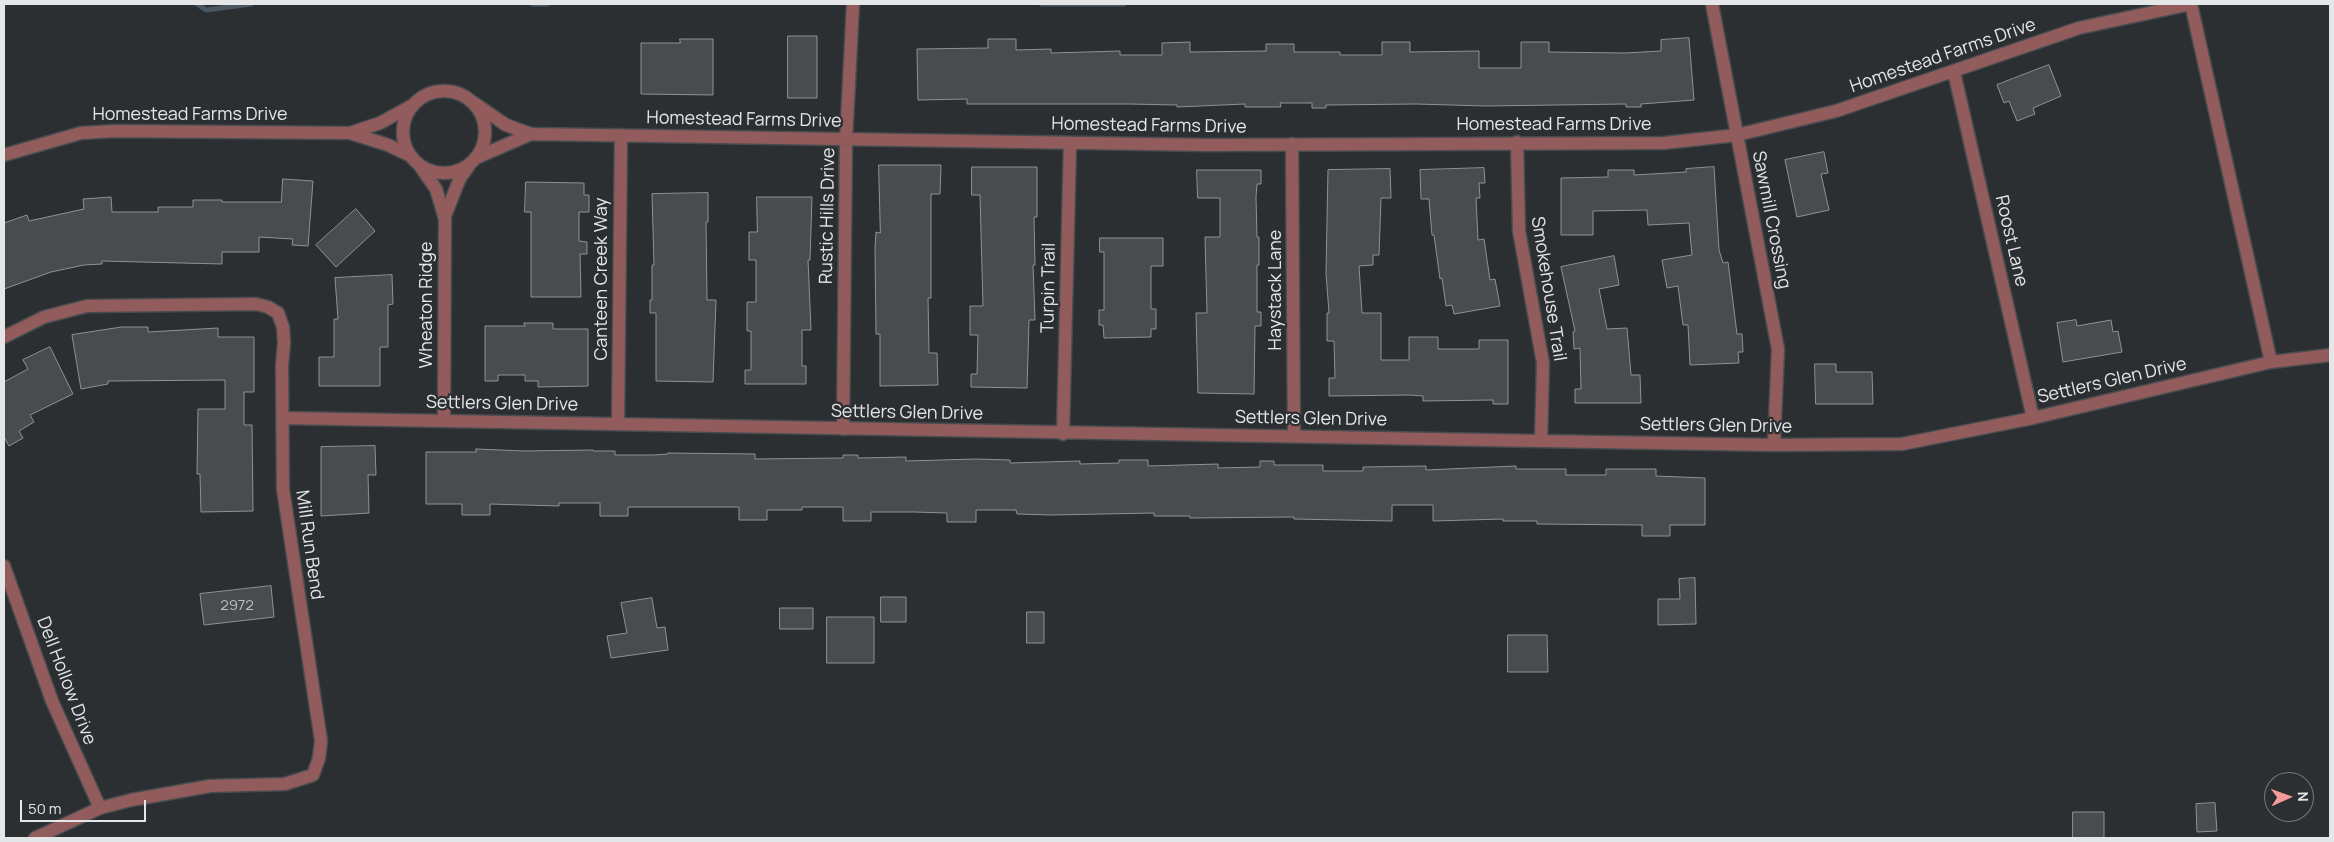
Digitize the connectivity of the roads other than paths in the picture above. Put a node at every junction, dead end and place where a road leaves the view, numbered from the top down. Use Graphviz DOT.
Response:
graph roads {
  1 [pos="853,4"];
  2 [pos="1712,4"];
  3 [pos="1954,72"];
  4 [pos="474,103"];
  5 [pos="412,106"];
  6 [pos="350,133"];
  7 [pos="530,134"];
  8 [pos="621,135"];
  9 [pos="1737,135"];
  10 [pos="846,140"];
  11 [pos="1517,142"];
  12 [pos="1070,143"];
  13 [pos="1292,144"];
  14 [pos="4,155"];
  15 [pos="411,156"];
  16 [pos="473,161"];
  17 [pos="420,166"];
  18 [pos="445,219"];
  19 [pos="4,337"];
  20 [pos="2330,355"];
  21 [pos="2271,362"];
  22 [pos="283,418"];
  23 [pos="2033,418"];
  24 [pos="444,421"];
  25 [pos="618,424"];
  26 [pos="843,428"];
  27 [pos="1063,434"];
  28 [pos="1294,436"];
  29 [pos="1541,441"];
  30 [pos="1774,445"];
  31 [pos="4,566"];
  32 [pos="100,808"];
  33 [pos="35,838"];
  1 -- 10 [label="street, Rustic Hills Drive"];
  2 -- 9 [label="street, Sawmill Crossing"];
  3 -- 9 [label="street, Homestead Farms Drive"];
  3 -- 21 [label="street, Homestead Farms Drive"];
  3 -- 23 [label="street, Roost Lane"];
  4 -- 5 [label="street, Homestead Farms Drive"];
  4 -- 7 [label="street, Homestead Farms Drive"];
  4 -- 16 [label="street"];
  5 -- 6 [label="street, Homestead Farms Drive"];
  5 -- 15 [label="street, Homestead Farms Drive"];
  6 -- 14 [label="street, Homestead Farms Drive"];
  6 -- 15 [label="street, Homestead Farms Drive"];
  7 -- 8 [label="street, Homestead Farms Drive"];
  7 -- 16 [label="street, Homestead Farms Drive"];
  8 -- 10 [label="street, Homestead Farms Drive"];
  8 -- 25 [label="street, Canteen Creek Way"];
  9 -- 11 [label="street, Homestead Farms Drive"];
  9 -- 30 [label="street, Sawmill Crossing"];
  10 -- 12 [label="street, Homestead Farms Drive"];
  10 -- 26 [label="street, Rustic Hills Drive"];
  11 -- 13 [label="street, Homestead Farms Drive"];
  11 -- 29 [label="street, Smokehouse Trail"];
  12 -- 13 [label="street, Homestead Farms Drive"];
  12 -- 27 [label="street, Turpin Trail"];
  13 -- 28 [label="street, Haystack Lane"];
  15 -- 17 [label="street, Homestead Farms Drive"];
  16 -- 17 [label="street, Homestead Farms Drive"];
  16 -- 18 [label="street, Wheaton Ridge"];
  17 -- 18 [label="street, Wheaton Ridge"];
  18 -- 24 [label="street, Wheaton Ridge"];
  19 -- 22 [label="street, Mill Run Bend"];
  20 -- 21 [label="street, Settlers Glen Drive"];
  21 -- 23 [label="street, Settlers Glen Drive"];
  22 -- 24 [label="street, Settlers Glen Drive"];
  22 -- 32 [label="street, Mill Run Bend"];
  23 -- 30 [label="street, Settlers Glen Drive"];
  24 -- 25 [label="street, Settlers Glen Drive"];
  25 -- 26 [label="street, Settlers Glen Drive"];
  26 -- 27 [label="street, Settlers Glen Drive"];
  27 -- 28 [label="street, Settlers Glen Drive"];
  28 -- 29 [label="street, Settlers Glen Drive"];
  29 -- 30 [label="street, Settlers Glen Drive"];
  31 -- 32 [label="street, Dell Hollow Drive"];
  32 -- 33 [label="street, Mill Run Bend"];
}
